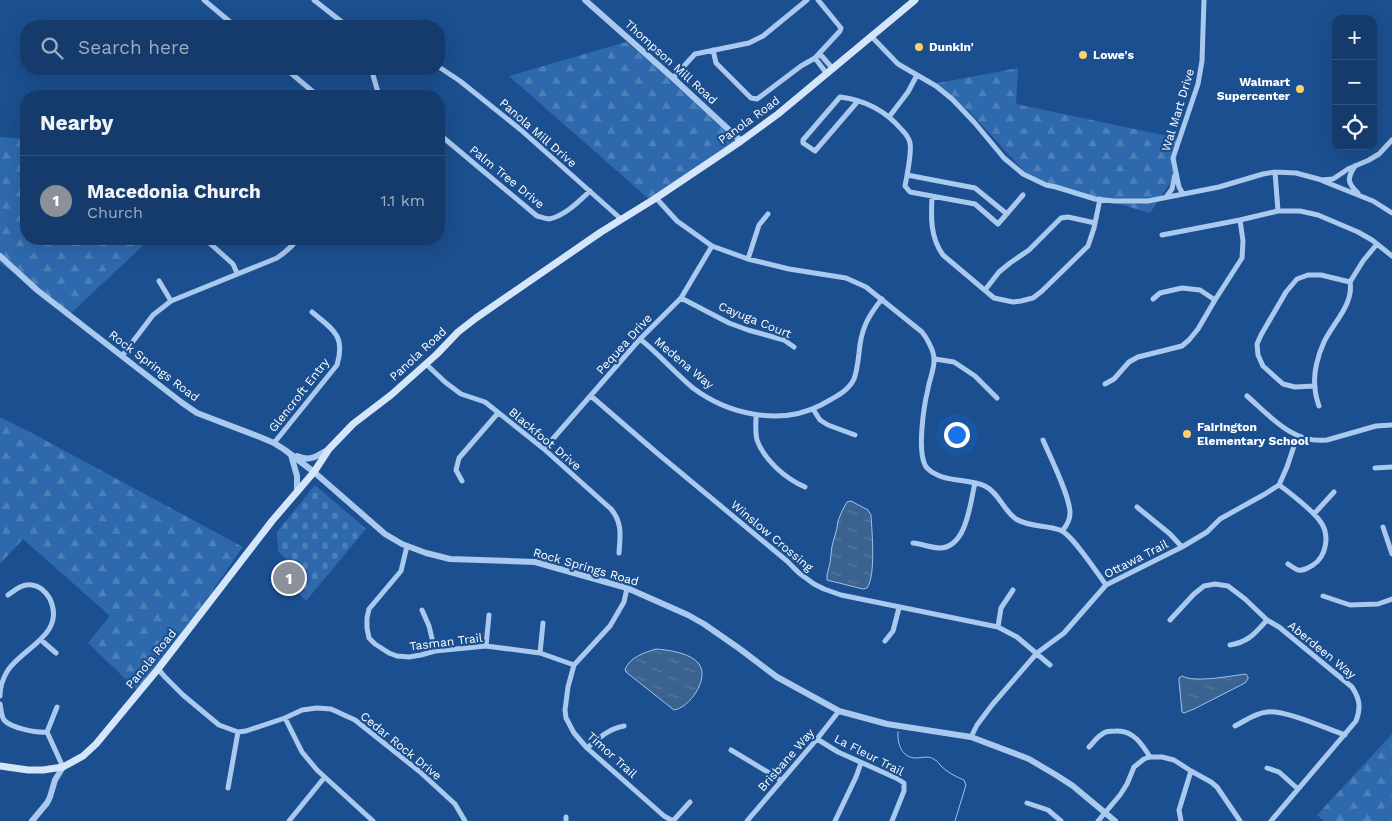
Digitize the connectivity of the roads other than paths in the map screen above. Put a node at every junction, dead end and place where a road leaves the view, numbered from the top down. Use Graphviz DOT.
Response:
graph roads {
  1 [pos="204,0"];
  2 [pos="314,0"];
  3 [pos="808,0"];
  4 [pos="915,0"];
  5 [pos="1204,0"];
  6 [pos="587,1"];
  7 [pos="821,1"];
  8 [pos="228,20"];
  9 [pos="339,20"];
  10 [pos="872,36"];
  11 [pos="713,50"];
  12 [pos="820,54"];
  13 [pos="814,58"];
  14 [pos="445,71"];
  15 [pos="830,71"];
  16 [pos="293,75"];
  17 [pos="373,75"];
  18 [pos="917,75"];
  19 [pos="673,78"];
  20 [pos="311,90"];
  21 [pos="377,90"];
  22 [pos="858,101"];
  23 [pos="889,117"];
  24 [pos="445,139"];
  25 [pos="1392,140"];
  26 [pos="741,141"];
  27 [pos="1390,146"];
  28 [pos="1356,166"];
  29 [pos="1175,170"];
  30 [pos="1275,172"];
  31 [pos="907,175"];
  32 [pos="1322,180"];
  33 [pos="590,191"];
  34 [pos="1023,194"];
  35 [pos="1183,194"];
  36 [pos="1360,195"];
  37 [pos="932,196"];
  38 [pos="1166,197"];
  39 [pos="656,198"];
  40 [pos="1100,199"];
  41 [pos="1278,210"];
  42 [pos="1392,212"];
  43 [pos="768,214"];
  44 [pos="1006,214"];
  45 [pos="621,219"];
  46 [pos="1240,220"];
  47 [pos="1095,223"];
  48 [pos="1162,235"];
  49 [pos="1377,244"];
  50 [pos="211,245"];
  51 [pos="293,245"];
  52 [pos="712,246"];
  53 [pos="0,256"];
  54 [pos="1392,256"];
  55 [pos="748,259"];
  56 [pos="237,273"];
  57 [pos="159,281"];
  58 [pos="1350,282"];
  59 [pos="984,290"];
  60 [pos="681,298"];
  61 [pos="882,299"];
  62 [pos="1153,299"];
  63 [pos="1215,300"];
  64 [pos="171,301"];
  65 [pos="312,312"];
  66 [pos="640,339"];
  67 [pos="794,347"];
  68 [pos="122,356"];
  69 [pos="934,359"];
  70 [pos="426,364"];
  71 [pos="1105,384"];
  72 [pos="1314,386"];
  73 [pos="591,396"];
  74 [pos="1247,396"];
  75 [pos="997,398"];
  76 [pos="1319,406"];
  77 [pos="813,409"];
  78 [pos="498,413"];
  79 [pos="756,416"];
  80 [pos="1392,425"];
  81 [pos="856,435"];
  82 [pos="1297,436"];
  83 [pos="1043,440"];
  84 [pos="274,443"];
  85 [pos="329,449"];
  86 [pos="544,449"];
  87 [pos="291,454"];
  88 [pos="1392,467"];
  89 [pos="1375,468"];
  90 [pos="314,472"];
  91 [pos="462,481"];
  92 [pos="975,483"];
  93 [pos="1279,485"];
  94 [pos="805,487"];
  95 [pos="297,492"];
  96 [pos="1334,492"];
  97 [pos="1137,507"];
  98 [pos="1314,514"];
  99 [pos="1383,527"];
  100 [pos="1063,530"];
  101 [pos="913,543"];
  102 [pos="407,546"];
  103 [pos="1182,547"];
  104 [pos="619,553"];
  105 [pos="1392,554"];
  106 [pos="1288,564"];
  107 [pos="1106,585"];
  108 [pos="627,588"];
  109 [pos="1013,590"];
  110 [pos="8,595"];
  111 [pos="1323,596"];
  112 [pos="1392,599"];
  113 [pos="899,608"];
  114 [pos="422,610"];
  115 [pos="489,615"];
  116 [pos="1170,620"];
  117 [pos="1267,620"];
  118 [pos="543,623"];
  119 [pos="998,627"];
  120 [pos="41,640"];
  121 [pos="885,641"];
  122 [pos="1230,645"];
  123 [pos="486,646"];
  124 [pos="435,651"];
  125 [pos="56,653"];
  126 [pos="540,653"];
  127 [pos="1037,653"];
  128 [pos="574,665"];
  129 [pos="1050,665"];
  130 [pos="158,669"];
  131 [pos="0,696"];
  132 [pos="0,704"];
  133 [pos="56,707"];
  134 [pos="839,711"];
  135 [pos="285,718"];
  136 [pos="3,722"];
  137 [pos="624,726"];
  138 [pos="1235,726"];
  139 [pos="47,732"];
  140 [pos="238,732"];
  141 [pos="1345,735"];
  142 [pos="971,737"];
  143 [pos="817,739"];
  144 [pos="1089,747"];
  145 [pos="587,748"];
  146 [pos="731,750"];
  147 [pos="1150,756"];
  148 [pos="861,763"];
  149 [pos="0,766"];
  150 [pos="63,767"];
  151 [pos="1267,768"];
  152 [pos="50,769"];
  153 [pos="1191,771"];
  154 [pos="324,778"];
  155 [pos="55,780"];
  156 [pos="781,780"];
  157 [pos="228,788"];
  158 [pos="1298,789"];
  159 [pos="690,802"];
  160 [pos="1027,803"];
  161 [pos="1105,812"];
  162 [pos="32,821"];
  163 [pos="289,821"];
  164 [pos="373,821"];
  165 [pos="465,821"];
  166 [pos="673,821"];
  167 [pos="747,821"];
  168 [pos="835,821"];
  169 [pos="892,821"];
  170 [pos="1061,821"];
  171 [pos="1098,821"];
  172 [pos="1116,821"];
  173 [pos="1181,821"];
  174 [pos="1240,821"];
  175 [pos="1271,821"];
  1 -- 8 [label="street"];
  2 -- 9 [label="street"];
  3 -- 11 [label="street"];
  4 -- 10 [label="main road, Panola Road"];
  5 -- 29 [label="street, Wal Mart Drive"];
  6 -- 19 [label="street, Thompson Mill Road"];
  7 -- 12 [label="street"];
  10 -- 15 [label="main road, Panola Road"];
  10 -- 18 [label="street"];
  11 -- 13 [label="street"];
  11 -- 19 [label="street"];
  12 -- 13 [label="street"];
  12 -- 15 [label="street"];
  13 -- 15 [label="street"];
  14 -- 33 [label="street, Panola Mill Drive"];
  15 -- 26 [label="main road, Panola Road"];
  16 -- 20 [label="street"];
  17 -- 21 [label="street"];
  18 -- 23 [label="street"];
  18 -- 40 [label="street"];
  19 -- 26 [label="street, Thompson Mill Road"];
  22 -- 22 [label="street"];
  22 -- 23 [label="street"];
  23 -- 31 [label="street"];
  24 -- 33 [label="street, Palm Tree Drive"];
  25 -- 27 [label="street"];
  26 -- 39 [label="main road, Panola Road"];
  27 -- 28 [label="street"];
  28 -- 32 [label="street"];
  28 -- 36 [label="street"];
  29 -- 35 [label="street, Wal Mart Drive"];
  29 -- 38 [label="street"];
  30 -- 32 [label="street"];
  30 -- 35 [label="street"];
  30 -- 41 [label="street"];
  31 -- 37 [label="street"];
  31 -- 44 [label="street"];
  32 -- 36 [label="street"];
  33 -- 45 [label="street, Panola Mill Drive"];
  34 -- 44 [label="street"];
  35 -- 38 [label="street"];
  36 -- 42 [label="street"];
  37 -- 44 [label="street"];
  37 -- 59 [label="street"];
  38 -- 40 [label="street"];
  39 -- 45 [label="main road, Panola Road"];
  39 -- 52 [label="street"];
  40 -- 47 [label="street"];
  41 -- 46 [label="street"];
  41 -- 49 [label="street"];
  43 -- 55 [label="street"];
  45 -- 70 [label="main road, Panola Road"];
  46 -- 48 [label="street"];
  46 -- 63 [label="street"];
  47 -- 59 [label="street"];
  47 -- 59 [label="street"];
  49 -- 54 [label="street"];
  49 -- 58 [label="street"];
  50 -- 56 [label="street"];
  51 -- 56 [label="street"];
  52 -- 55 [label="street"];
  52 -- 60 [label="street, Pequea Drive"];
  53 -- 68 [label="street, Rock Springs Road"];
  55 -- 61 [label="street"];
  56 -- 64 [label="street"];
  57 -- 64 [label="street"];
  58 -- 72 [label="street"];
  58 -- 72 [label="street"];
  60 -- 66 [label="street, Pequea Drive"];
  60 -- 67 [label="street, Cayuga Court"];
  61 -- 69 [label="street"];
  61 -- 77 [label="street, Medena Way"];
  62 -- 63 [label="street"];
  63 -- 71 [label="street"];
  64 -- 68 [label="street"];
  65 -- 84 [label="street, Glencroft Entry"];
  66 -- 73 [label="street, Pequea Drive"];
  66 -- 79 [label="street, Medena Way"];
  68 -- 84 [label="street, Rock Springs Road"];
  69 -- 75 [label="street"];
  69 -- 92 [label="street"];
  70 -- 78 [label="street, Blackfoot Drive"];
  70 -- 85 [label="main road, Panola Road"];
  72 -- 76 [label="street"];
  73 -- 86 [label="street, Pequea Drive"];
  73 -- 113 [label="street, Winslow Crossing"];
  74 -- 82 [label="street"];
  77 -- 79 [label="street, Medena Way"];
  77 -- 81 [label="street"];
  78 -- 86 [label="street, Blackfoot Drive"];
  78 -- 91 [label="street"];
  79 -- 94 [label="street"];
  80 -- 82 [label="street"];
  82 -- 93 [label="street"];
  83 -- 100 [label="street"];
  84 -- 87 [label="street, Rock Springs Road"];
  85 -- 87 [label="street"];
  85 -- 90 [label="main road, Panola Road"];
  86 -- 104 [label="street, Blackfoot Drive"];
  87 -- 90 [label="street, Rock Springs Road"];
  87 -- 95 [label="street"];
  88 -- 89 [label="street"];
  90 -- 95 [label="main road, Panola Road"];
  90 -- 102 [label="street, Rock Springs Road"];
  92 -- 100 [label="street"];
  92 -- 101 [label="street"];
  93 -- 98 [label="street"];
  93 -- 103 [label="street, Ottawa Trail"];
  95 -- 130 [label="main road, Panola Road"];
  96 -- 98 [label="street"];
  97 -- 103 [label="street"];
  98 -- 106 [label="street"];
  99 -- 105 [label="street"];
  100 -- 107 [label="street"];
  102 -- 108 [label="street, Rock Springs Road"];
  102 -- 124 [label="street, Tasman Trail"];
  103 -- 107 [label="street, Ottawa Trail"];
  107 -- 127 [label="street, Ottawa Trail"];
  108 -- 128 [label="street, Timor Trail"];
  108 -- 134 [label="street, Rock Springs Road"];
  109 -- 119 [label="street"];
  110 -- 120 [label="street"];
  111 -- 112 [label="street"];
  113 -- 119 [label="street, Winslow Crossing"];
  113 -- 121 [label="street"];
  114 -- 124 [label="street"];
  115 -- 123 [label="street"];
  116 -- 117 [label="street, Aberdeen Way"];
  117 -- 122 [label="street"];
  117 -- 141 [label="street, Aberdeen Way"];
  118 -- 126 [label="street"];
  119 -- 127 [label="street, Winslow Crossing"];
  120 -- 125 [label="street"];
  120 -- 131 [label="street"];
  123 -- 124 [label="street, Tasman Trail"];
  123 -- 126 [label="street, Tasman Trail"];
  126 -- 128 [label="street, Tasman Trail"];
  127 -- 129 [label="street, Winslow Crossing"];
  127 -- 142 [label="street, Ottawa Trail"];
  128 -- 145 [label="street, Timor Trail"];
  130 -- 140 [label="street"];
  130 -- 150 [label="main road, Panola Road"];
  132 -- 136 [label="street"];
  133 -- 139 [label="street"];
  134 -- 142 [label="street, Rock Springs Road"];
  134 -- 143 [label="street, Brisbane Way"];
  135 -- 140 [label="street, Cedar Rock Drive"];
  135 -- 154 [label="street"];
  135 -- 165 [label="street, Cedar Rock Drive"];
  136 -- 139 [label="street"];
  137 -- 145 [label="street"];
  138 -- 141 [label="street"];
  139 -- 150 [label="street"];
  140 -- 157 [label="street"];
  141 -- 158 [label="street, Aberdeen Way"];
  142 -- 161 [label="street, Rock Springs Road"];
  143 -- 148 [label="street, La Fleur Trail"];
  143 -- 156 [label="street, Brisbane Way"];
  144 -- 147 [label="street"];
  145 -- 166 [label="street, Timor Trail"];
  146 -- 156 [label="street"];
  147 -- 153 [label="street"];
  147 -- 161 [label="street"];
  148 -- 168 [label="street"];
  148 -- 169 [label="street, La Fleur Trail"];
  149 -- 152 [label="main road, Panola Road"];
  150 -- 152 [label="main road, Panola Road"];
  150 -- 155 [label="street"];
  151 -- 158 [label="street"];
  152 -- 155 [label="street"];
  153 -- 173 [label="street"];
  153 -- 174 [label="street"];
  154 -- 163 [label="street"];
  154 -- 164 [label="street"];
  155 -- 162 [label="street"];
  156 -- 167 [label="street, Brisbane Way"];
  158 -- 175 [label="street, Aberdeen Way"];
  159 -- 166 [label="street"];
  160 -- 170 [label="street"];
  161 -- 171 [label="street"];
  161 -- 172 [label="street, Rock Springs Road"];
}
